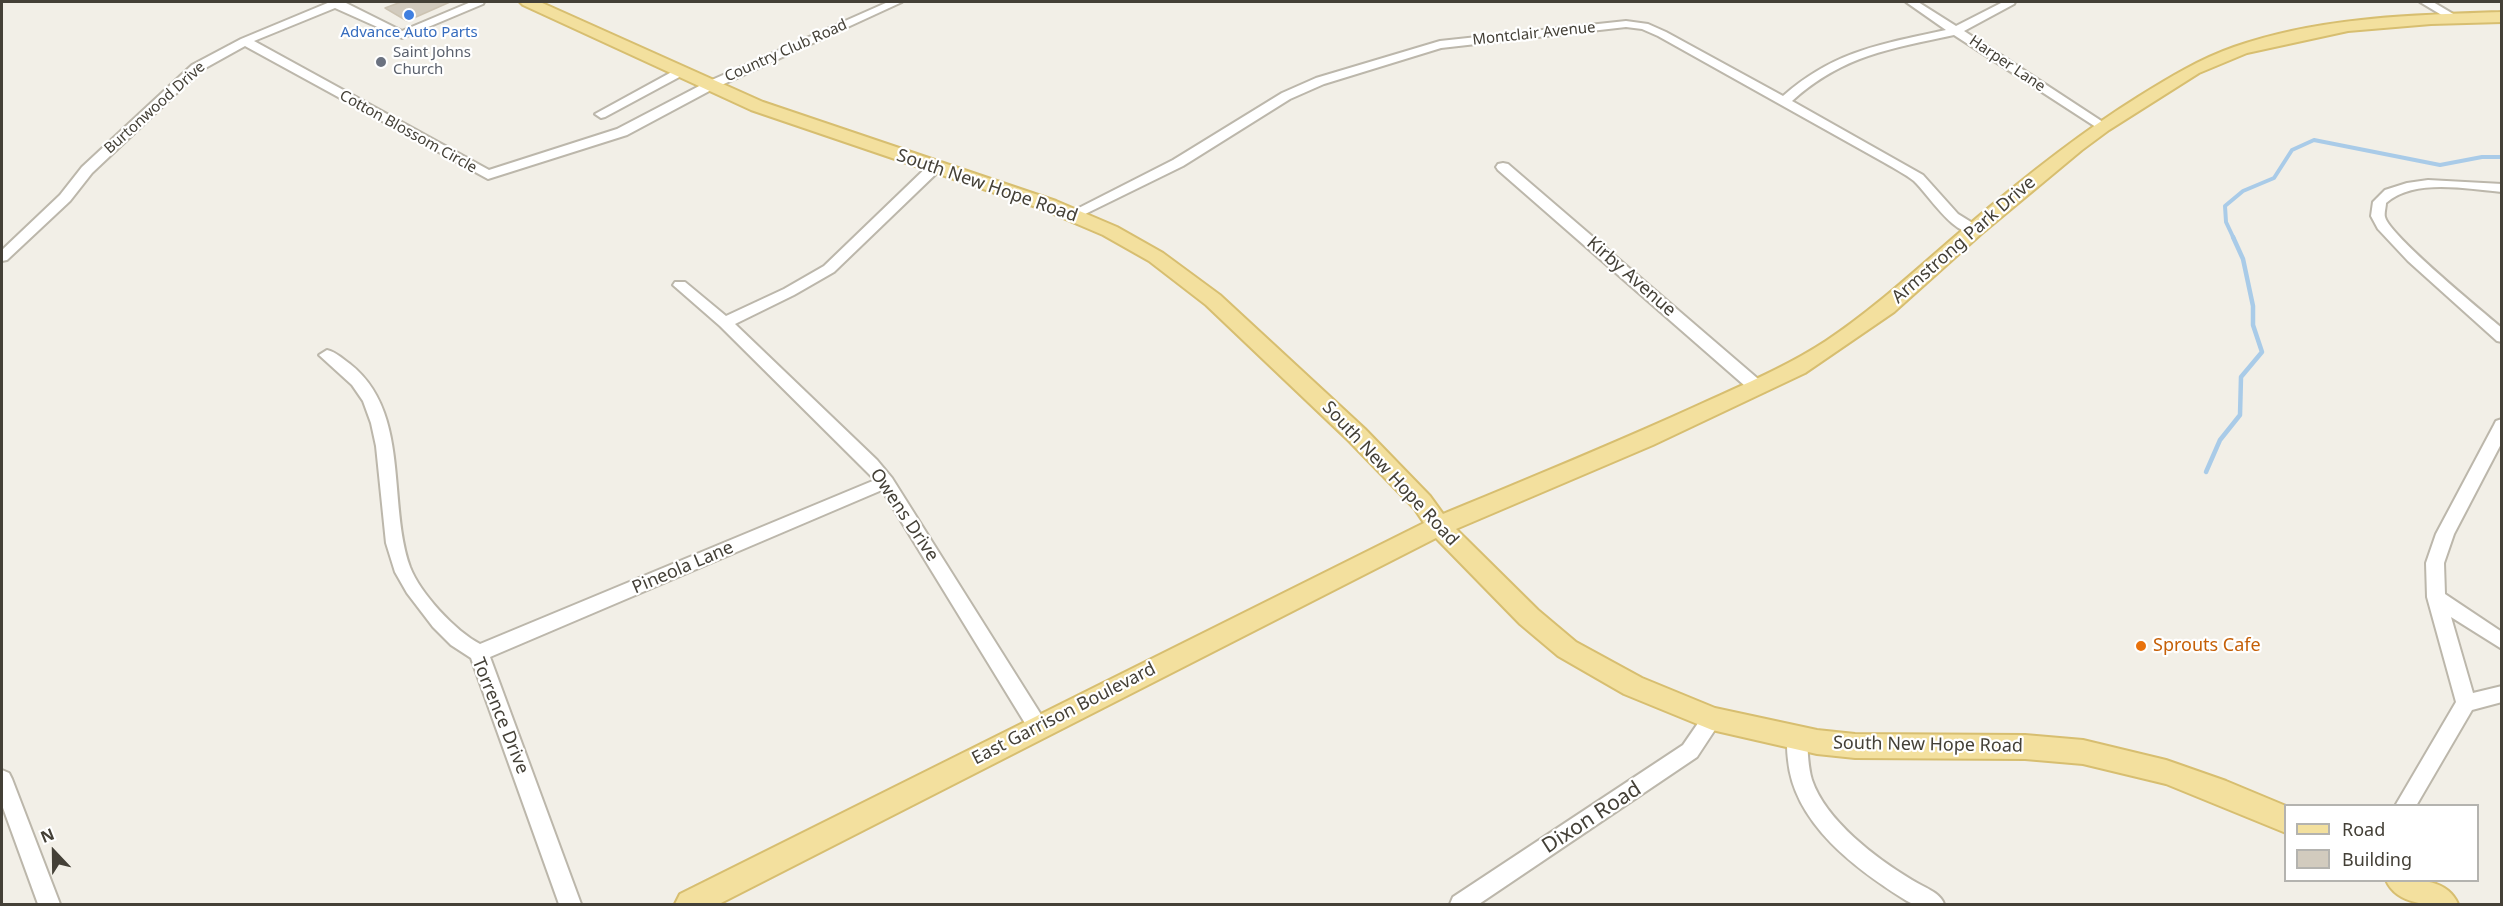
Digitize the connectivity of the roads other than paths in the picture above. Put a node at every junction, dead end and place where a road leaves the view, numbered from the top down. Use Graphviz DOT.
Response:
graph roads {
  1 [pos="337,2"];
  2 [pos="480,2"];
  3 [pos="528,2"];
  4 [pos="1911,2"];
  5 [pos="2010,2"];
  6 [pos="2426,2"];
  7 [pos="886,3"];
  8 [pos="2502,17"];
  9 [pos="2454,18"];
  10 [pos="1956,31"];
  11 [pos="245,41"];
  12 [pos="679,72"];
  13 [pos="709,86"];
  14 [pos="1784,101"];
  15 [pos="601,114"];
  16 [pos="2103,126"];
  17 [pos="935,167"];
  18 [pos="1503,167"];
  19 [pos="2502,188"];
  20 [pos="1074,214"];
  21 [pos="1974,230"];
  22 [pos="2,257"];
  23 [pos="680,285"];
  24 [pos="725,322"];
  25 [pos="2502,337"];
  26 [pos="327,355"];
  27 [pos="1758,387"];
  28 [pos="2502,425"];
  29 [pos="886,482"];
  30 [pos="1439,526"];
  31 [pos="2436,597"];
  32 [pos="2502,642"];
  33 [pos="479,653"];
  34 [pos="2502,694"];
  35 [pos="2466,703"];
  36 [pos="1712,719"];
  37 [pos="1038,727"];
  38 [pos="1797,739"];
  39 [pos="2,779"];
  40 [pos="2406,804"];
  41 [pos="2284,819"];
  42 [pos="2404,882"];
  43 [pos="1471,902"];
  44 [pos="49,904"];
  45 [pos="570,904"];
  46 [pos="690,904"];
  47 [pos="1933,904"];
  48 [pos="2443,904"];
  1 -- 2 [label="street"];
  1 -- 11 [label="street, Burtonwood Drive"];
  3 -- 12 [label="main road, South New Hope Road"];
  4 -- 10 [label="street, Harper Lane"];
  5 -- 10 [label="street"];
  6 -- 9 [label="street"];
  7 -- 13 [label="street, Country Club Road"];
  8 -- 9 [label="main road, Armstrong Park Drive"];
  9 -- 16 [label="main road, Armstrong Park Drive"];
  10 -- 14 [label="street"];
  10 -- 16 [label="street, Harper Lane"];
  11 -- 13 [label="street, Cotton Blossom Circle"];
  11 -- 22 [label="street, Burtonwood Drive"];
  12 -- 13 [label="main road, South New Hope Road"];
  12 -- 15 [label="street"];
  13 -- 17 [label="main road, South New Hope Road"];
  14 -- 20 [label="street, Montclair Avenue"];
  14 -- 21 [label="street, Montclair Avenue"];
  16 -- 21 [label="main road, Armstrong Park Drive"];
  17 -- 20 [label="main road, South New Hope Road"];
  17 -- 24 [label="street"];
  18 -- 27 [label="street, Kirby Avenue"];
  19 -- 25 [label="street"];
  20 -- 30 [label="main road, South New Hope Road"];
  21 -- 27 [label="main road, Armstrong Park Drive"];
  23 -- 24 [label="street, Owens Drive"];
  24 -- 29 [label="street, Owens Drive"];
  26 -- 33 [label="street, Torrence Drive"];
  27 -- 30 [label="main road, Armstrong Park Drive"];
  28 -- 31 [label="street"];
  29 -- 33 [label="street, Pineola Lane"];
  29 -- 37 [label="street, Owens Drive"];
  30 -- 36 [label="main road, South New Hope Road"];
  30 -- 37 [label="main road, East Garrison Boulevard"];
  31 -- 32 [label="street"];
  31 -- 35 [label="street"];
  33 -- 45 [label="street, Torrence Drive"];
  34 -- 35 [label="street"];
  35 -- 40 [label="street"];
  36 -- 38 [label="main road, South New Hope Road"];
  36 -- 43 [label="street, Dixon Road"];
  37 -- 46 [label="main road, East Garrison Boulevard"];
  38 -- 41 [label="main road, South New Hope Road"];
  38 -- 47 [label="street"];
  39 -- 44 [label="street"];
  42 -- 48 [label="main road"];
}
